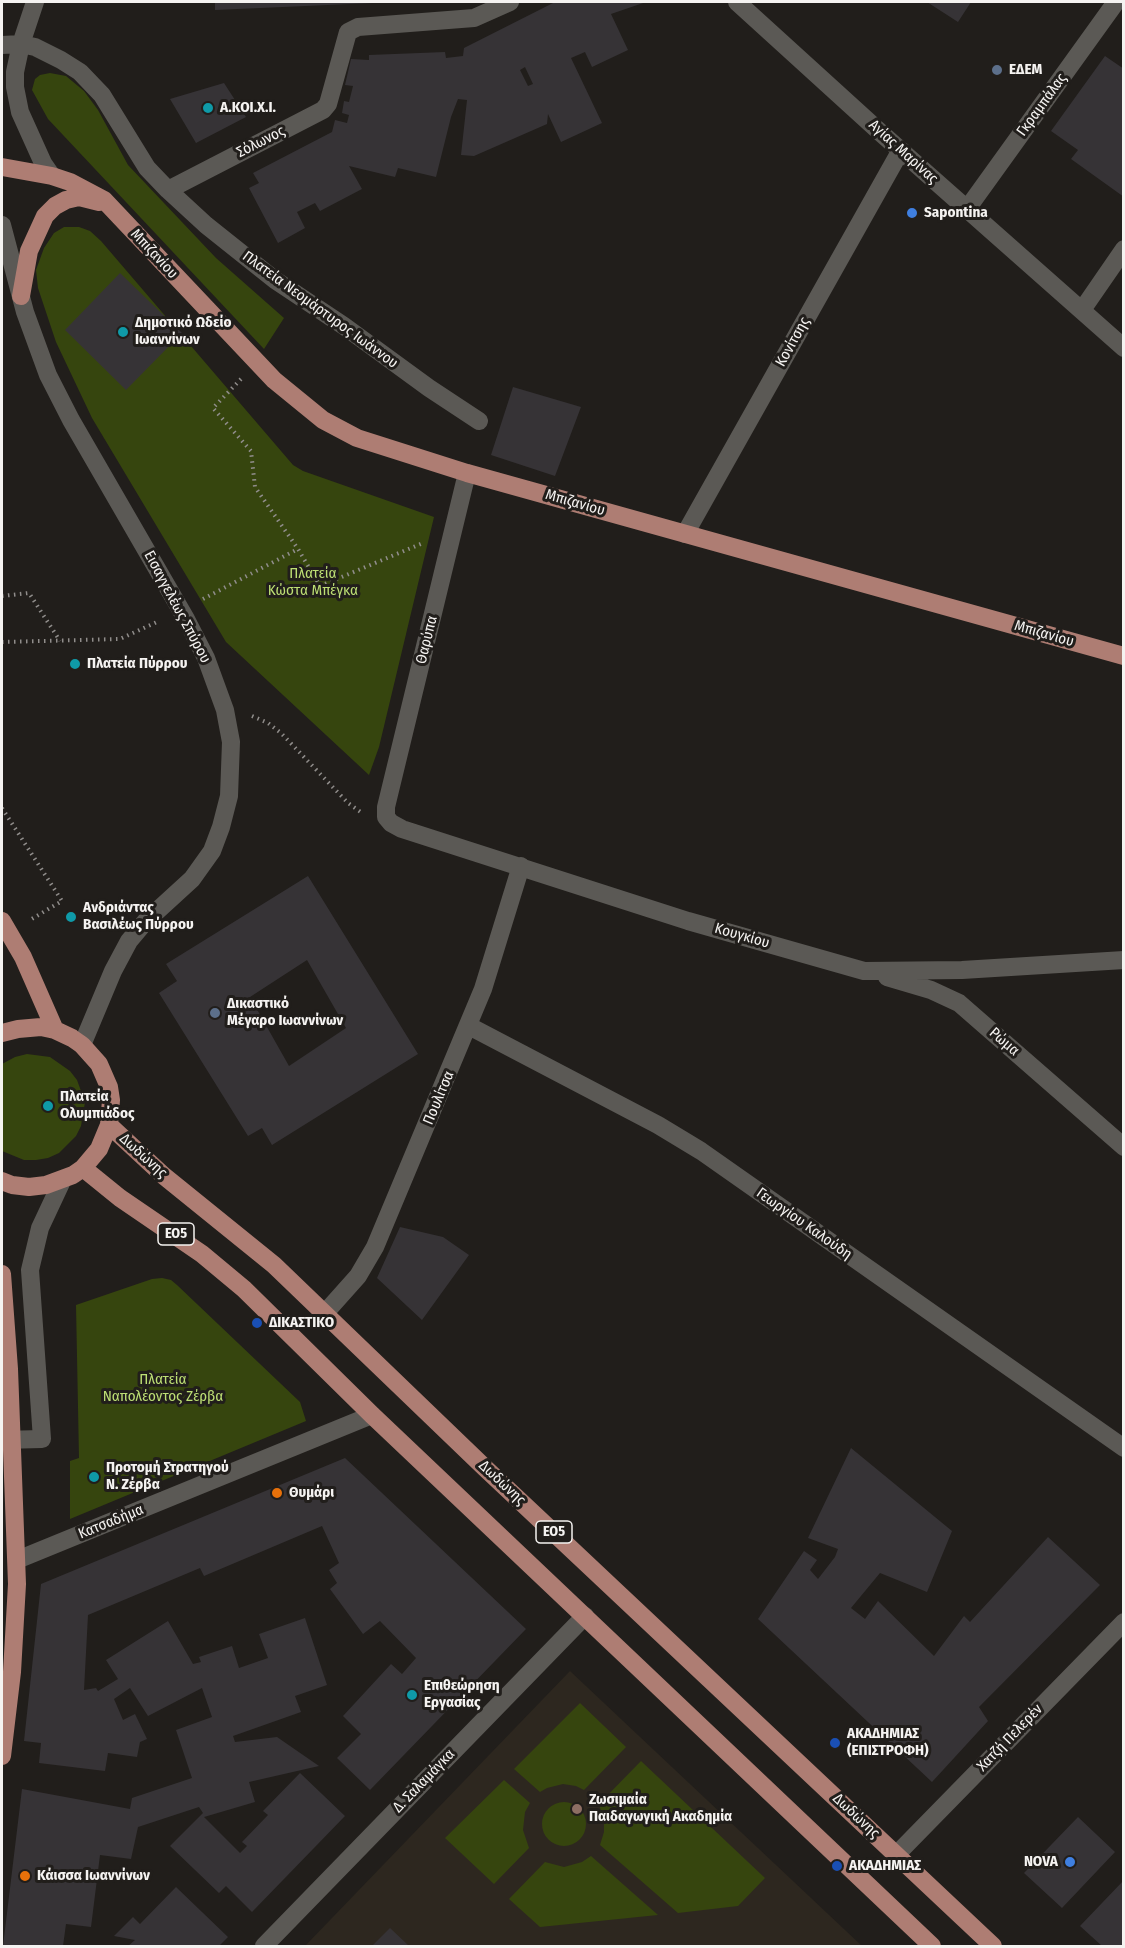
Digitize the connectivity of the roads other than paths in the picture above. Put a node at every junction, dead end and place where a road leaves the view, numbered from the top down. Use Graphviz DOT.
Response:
graph roads {
  1 [pos="34,2"];
  2 [pos="510,2"];
  3 [pos="737,2"];
  4 [pos="1116,2"];
  5 [pos="21,44"];
  6 [pos="2,45"];
  7 [pos="901,150"];
  8 [pos="2,167"];
  9 [pos="52,176"];
  10 [pos="168,190"];
  11 [pos="110,206"];
  12 [pos="967,209"];
  13 [pos="2,225"];
  14 [pos="1124,249"];
  15 [pos="21,296"];
  16 [pos="1082,310"];
  17 [pos="1124,348"];
  18 [pos="479,421"];
  19 [pos="467,473"];
  20 [pos="685,534"];
  21 [pos="1124,656"];
  22 [pos="387,813"];
  23 [pos="521,866"];
  24 [pos="5,927"];
  25 [pos="1124,960"];
  26 [pos="864,971"];
  27 [pos="469,1026"];
  28 [pos="55,1030"];
  29 [pos="2,1033"];
  30 [pos="82,1045"];
  31 [pos="109,1125"];
  32 [pos="1124,1147"];
  33 [pos="83,1168"];
  34 [pos="62,1180"];
  35 [pos="2,1181"];
  36 [pos="2,1274"];
  37 [pos="325,1313"];
  38 [pos="372,1415"];
  39 [pos="7,1440"];
  40 [pos="1124,1449"];
  41 [pos="17,1560"];
  42 [pos="585,1616"];
  43 [pos="8,1621"];
  44 [pos="1124,1622"];
  45 [pos="2,1756"];
  46 [pos="897,1854"];
  47 [pos="264,1947"];
  48 [pos="932,1947"];
  49 [pos="993,1947"];
  1 -- 5 [label="street"];
  2 -- 10 [label="street, Σόλωνος"];
  3 -- 7 [label="street, Αγίας Μαρίνας"];
  4 -- 12 [label="street, Γκραμπάλας"];
  5 -- 6 [label="street"];
  5 -- 9 [label="street"];
  5 -- 10 [label="street"];
  7 -- 12 [label="street, Αγίας Μαρίνας"];
  7 -- 20 [label="street, Κονίτσης"];
  8 -- 9 [label="main road, Μπιζανίου"];
  9 -- 11 [label="main road, Μπιζανίου"];
  10 -- 18 [label="street, Πλατεία Νεομάρτυρος Ιωάννου"];
  11 -- 15 [label="main road"];
  11 -- 19 [label="main road, Μπιζανίου"];
  12 -- 16 [label="street, Αγίας Μαρίνας"];
  13 -- 15 [label="street, Εισαγγελέως Σπύρου"];
  14 -- 16 [label="street"];
  15 -- 30 [label="street, Εισαγγελέως Σπύρου"];
  16 -- 17 [label="street, Αγίας Μαρίνας"];
  19 -- 20 [label="main road, Μπιζανίου"];
  19 -- 22 [label="street, Θαρύπα"];
  20 -- 21 [label="main road, Μπιζανίου"];
  22 -- 23 [label="street, Κουγκίου"];
  23 -- 26 [label="street, Κουγκίου"];
  23 -- 27 [label="street, Πουλίτσα"];
  24 -- 28 [label="main road"];
  25 -- 26 [label="street, Κουγκίου"];
  26 -- 32 [label="street, Ρώμα"];
  27 -- 37 [label="street, Πουλίτσα"];
  27 -- 40 [label="street, Γεωργίου Καλούδη"];
  28 -- 29 [label="main road, Δωδώνης"];
  28 -- 30 [label="main road, Δωδώνης"];
  30 -- 31 [label="main road, Δωδώνης"];
  31 -- 33 [label="main road, Δωδώνης"];
  31 -- 37 [label="main road, Δωδώνης / ΕΟ5"];
  33 -- 34 [label="main road, Δωδώνης"];
  33 -- 38 [label="main road, ΕΟ5"];
  34 -- 35 [label="main road, Δωδώνης"];
  34 -- 39 [label="street"];
  36 -- 39 [label="main road"];
  37 -- 46 [label="main road, Δωδώνης / ΕΟ5"];
  38 -- 41 [label="street, Κατσαδήμα"];
  38 -- 42 [label="main road, ΕΟ5"];
  39 -- 41 [label="main road"];
  41 -- 43 [label="main road"];
  42 -- 47 [label="street, Δ. Σαλαμάγκα"];
  42 -- 48 [label="main road, ΕΟ5"];
  43 -- 45 [label="main road"];
  44 -- 46 [label="street, Χατζή Πελερέν"];
  46 -- 49 [label="main road, Δωδώνης / ΕΟ5"];
}
